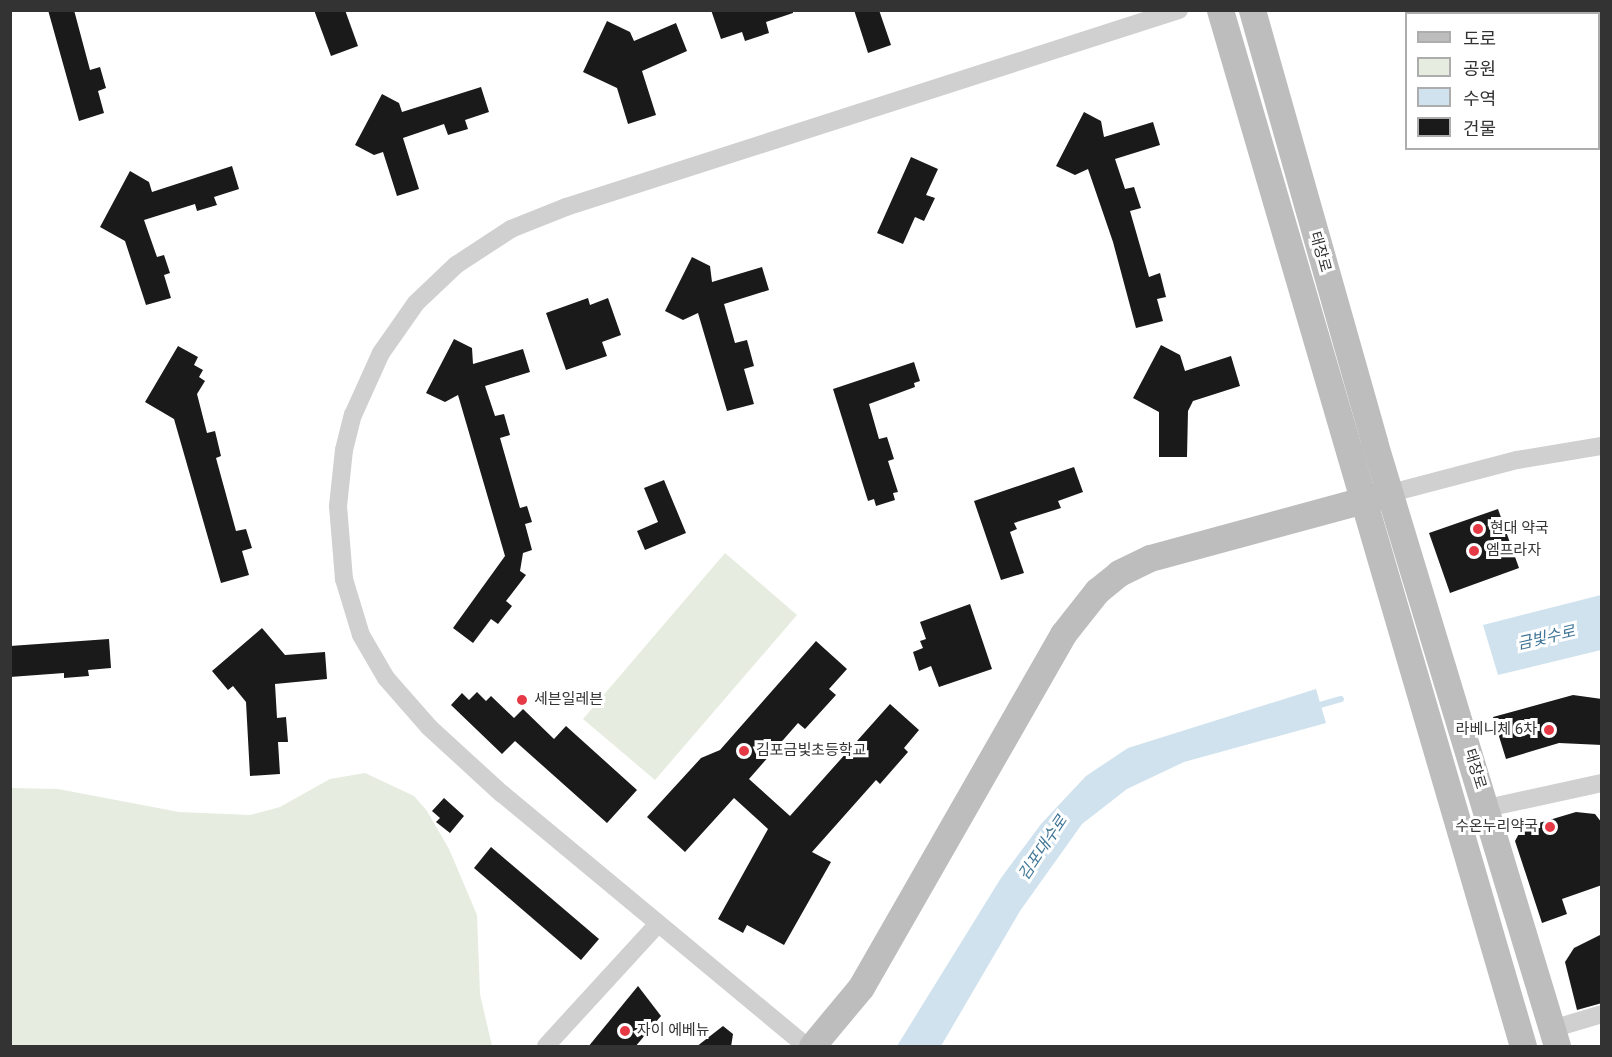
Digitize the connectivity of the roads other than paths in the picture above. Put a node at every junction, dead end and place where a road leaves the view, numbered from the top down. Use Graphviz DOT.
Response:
graph roads {
  1 [pos="1179,10"];
  2 [pos="1220,10"];
  3 [pos="1252,10"];
  4 [pos="1602,446"];
  5 [pos="1391,493"];
  6 [pos="1362,500"];
  7 [pos="1602,783"];
  8 [pos="1487,808"];
  9 [pos="656,926"];
  10 [pos="1602,1014"];
  11 [pos="1554,1038"];
  12 [pos="546,1047"];
  13 [pos="806,1047"];
  14 [pos="812,1047"];
  15 [pos="1523,1047"];
  1 -- 9 [label="street"];
  2 -- 6 [label="street, 태장로"];
  3 -- 5 [label="street, 태장로"];
  4 -- 5 [label="street"];
  5 -- 6 [label="street"];
  5 -- 8 [label="street, 태장로"];
  6 -- 14 [label="street"];
  6 -- 15 [label="street, 태장로"];
  7 -- 8 [label="street"];
  8 -- 11 [label="street, 태장로"];
  9 -- 12 [label="street"];
  9 -- 13 [label="street"];
  10 -- 11 [label="street"];
}
